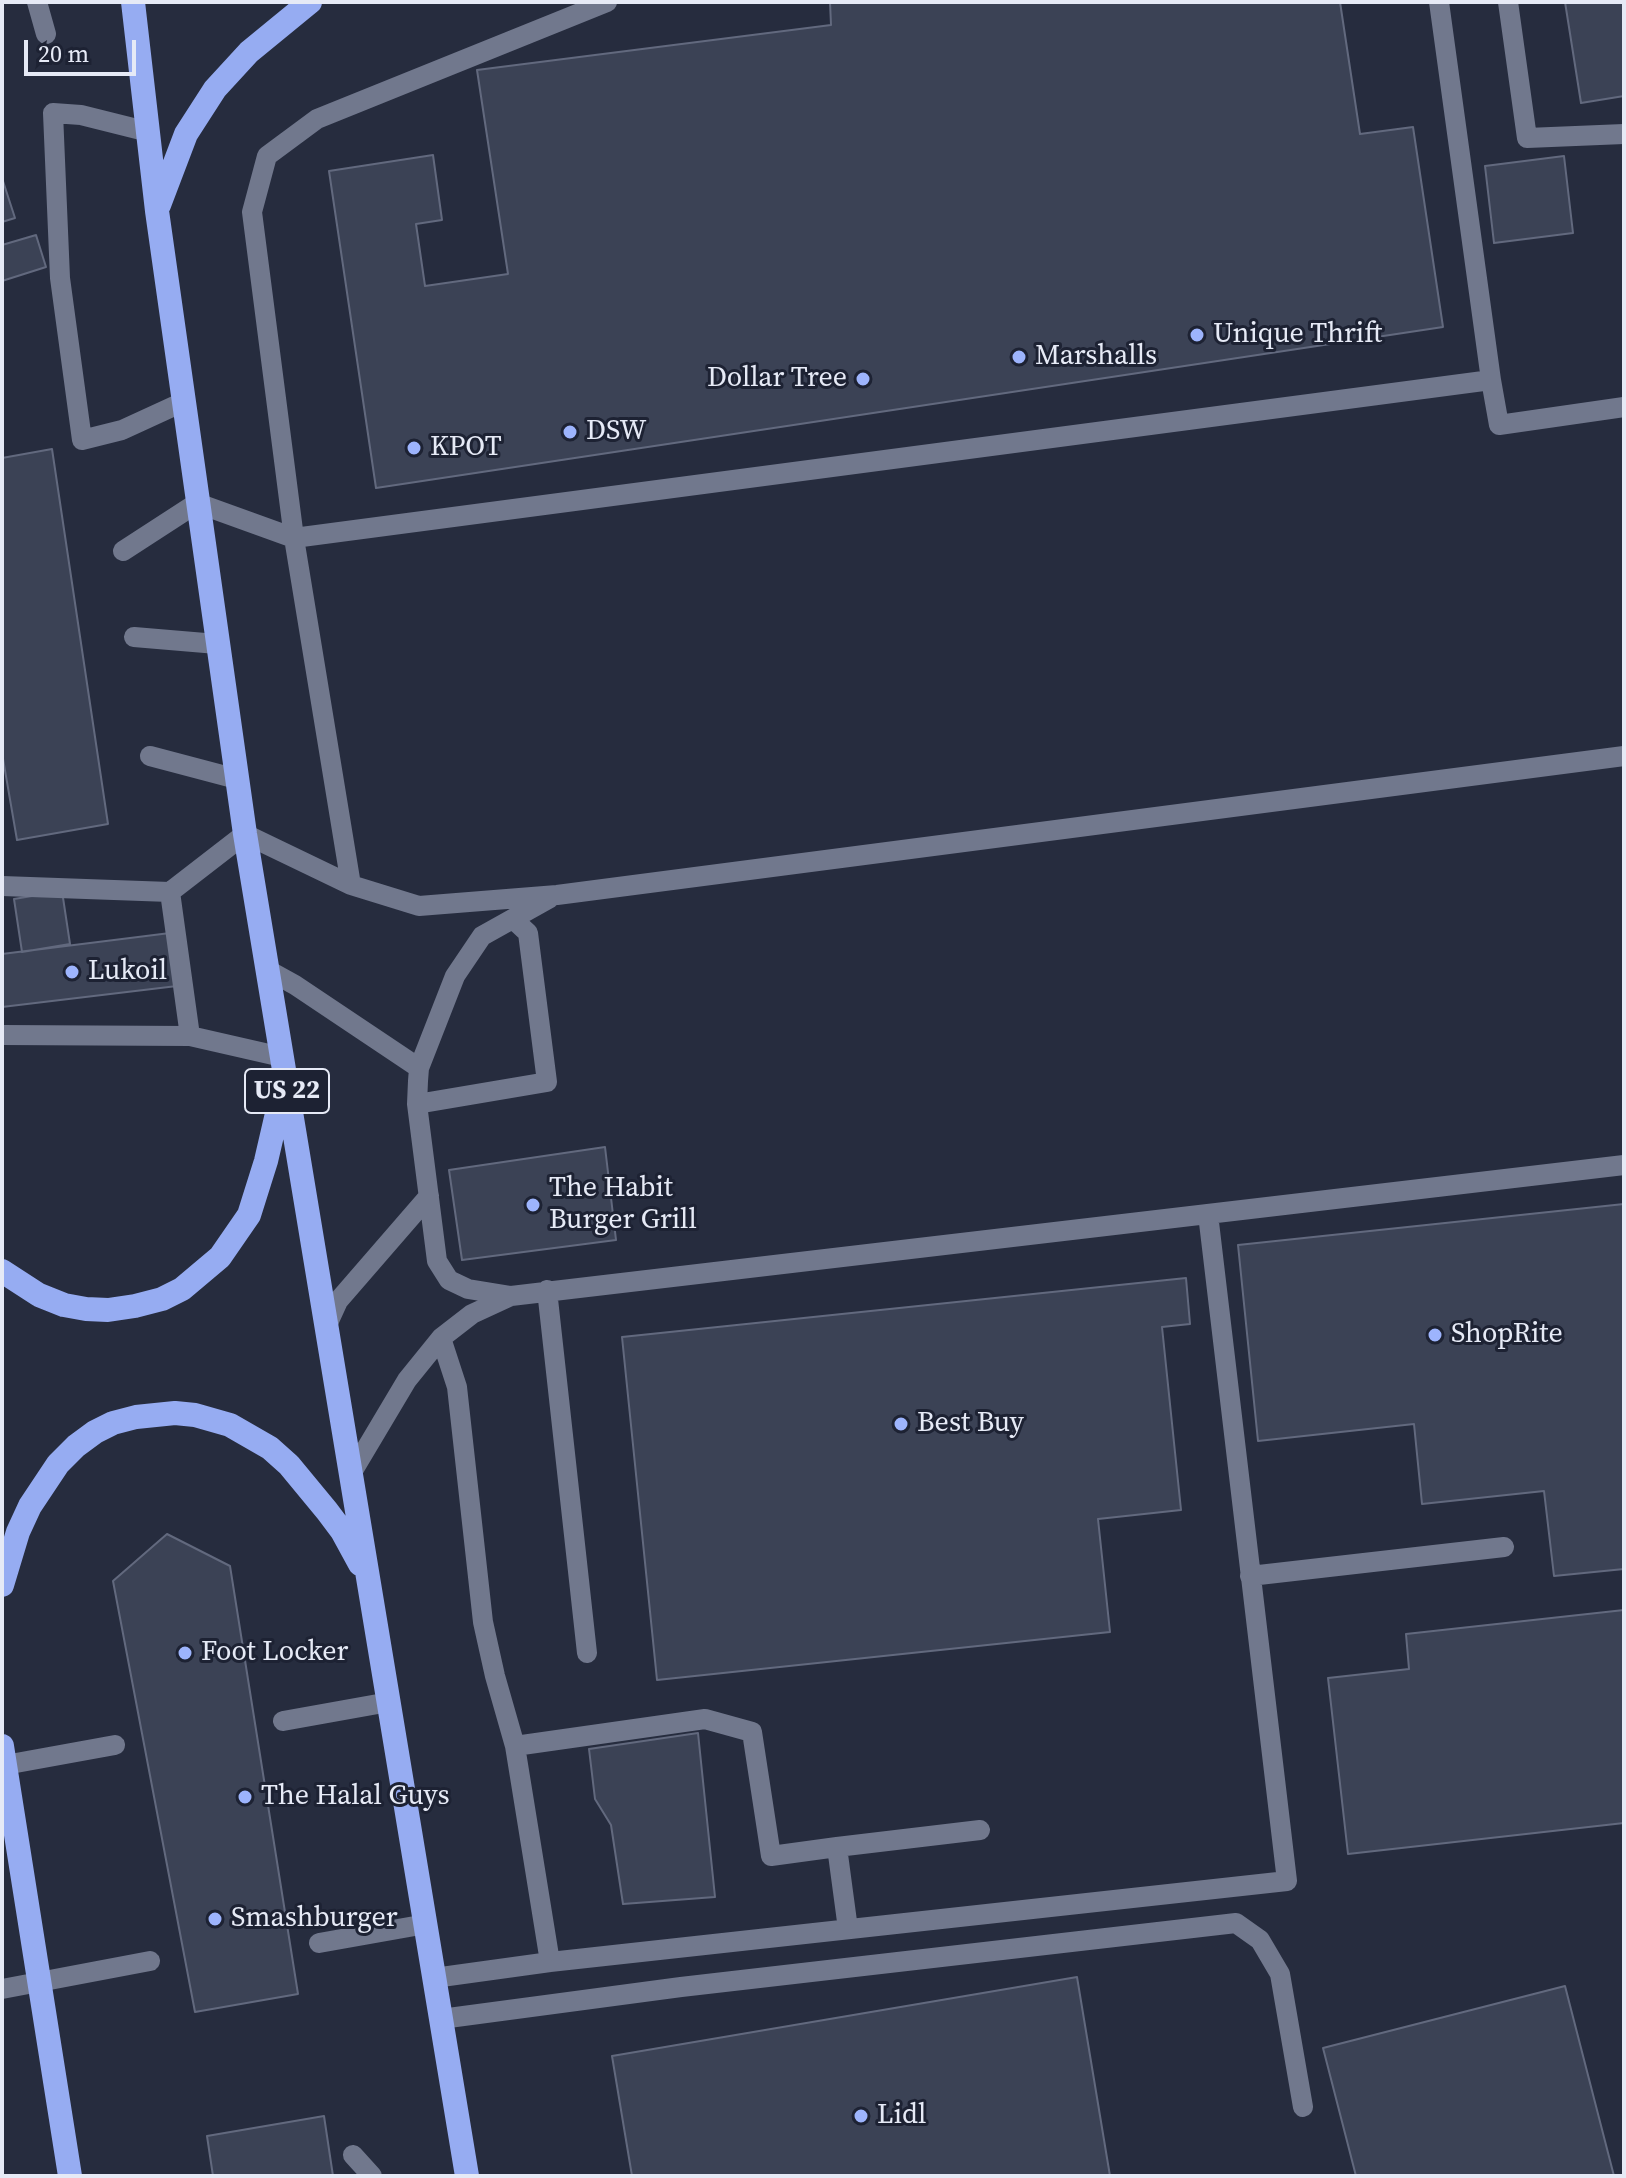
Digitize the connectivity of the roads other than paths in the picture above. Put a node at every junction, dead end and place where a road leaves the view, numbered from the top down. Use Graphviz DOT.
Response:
graph roads {
  1 [pos="37,2"];
  2 [pos="133,2"];
  3 [pos="310,2"];
  4 [pos="607,2"];
  5 [pos="1439,2"];
  6 [pos="1508,2"];
  7 [pos="46,34"];
  8 [pos="149,132"];
  9 [pos="1624,134"];
  10 [pos="157,211"];
  11 [pos="1491,380"];
  12 [pos="183,402"];
  13 [pos="1624,407"];
  14 [pos="197,503"];
  15 [pos="294,538"];
  16 [pos="123,551"];
  17 [pos="134,637"];
  18 [pos="217,644"];
  19 [pos="150,756"];
  20 [pos="1624,756"];
  21 [pos="237,779"];
  22 [pos="245,834"];
  23 [pos="351,885"];
  24 [pos="2,886"];
  25 [pos="170,892"];
  26 [pos="557,895"];
  27 [pos="513,919"];
  28 [pos="266,969"];
  29 [pos="2,1035"];
  30 [pos="190,1036"];
  31 [pos="283,1066"];
  32 [pos="419,1068"];
  33 [pos="417,1104"];
  34 [pos="1624,1165"];
  35 [pos="429,1196"];
  36 [pos="1208,1214"];
  37 [pos="2,1271"];
  38 [pos="547,1290"];
  39 [pos="511,1296"];
  40 [pos="327,1325"];
  41 [pos="441,1338"];
  42 [pos="351,1474"];
  43 [pos="1504,1547"];
  44 [pos="1250,1576"];
  45 [pos="371,1584"];
  46 [pos="2,1585"];
  47 [pos="587,1653"];
  48 [pos="389,1702"];
  49 [pos="283,1721"];
  50 [pos="115,1745"];
  51 [pos="515,1746"];
  52 [pos="4,1755"];
  53 [pos="980,1830"];
  54 [pos="837,1847"];
  55 [pos="426,1924"];
  56 [pos="848,1929"];
  57 [pos="319,1943"];
  58 [pos="150,1961"];
  59 [pos="550,1962"];
  60 [pos="434,1978"];
  61 [pos="39,1982"];
  62 [pos="2,1989"];
  63 [pos="441,2019"];
  64 [pos="1303,2107"];
  65 [pos="353,2155"];
  66 [pos="70,2176"];
  67 [pos="372,2176"];
  68 [pos="467,2176"];
  1 -- 7 [label="lane"];
  2 -- 8 [label="highway, US 22"];
  3 -- 10 [label="highway"];
  4 -- 15 [label="lane"];
  5 -- 11 [label="lane"];
  6 -- 9 [label="lane"];
  8 -- 10 [label="highway, US 22"];
  8 -- 12 [label="lane"];
  10 -- 12 [label="highway, US 22"];
  11 -- 13 [label="lane"];
  11 -- 15 [label="lane"];
  12 -- 14 [label="highway, US 22"];
  14 -- 15 [label="lane"];
  14 -- 16 [label="lane"];
  14 -- 18 [label="highway, US 22"];
  15 -- 23 [label="lane"];
  17 -- 18 [label="lane"];
  18 -- 21 [label="highway, US 22"];
  19 -- 21 [label="lane"];
  20 -- 26 [label="lane"];
  21 -- 22 [label="highway, US 22"];
  22 -- 23 [label="lane"];
  22 -- 25 [label="lane"];
  22 -- 28 [label="highway, US 22"];
  23 -- 26 [label="lane"];
  24 -- 25 [label="lane"];
  25 -- 30 [label="lane"];
  26 -- 27 [label="lane"];
  27 -- 32 [label="lane"];
  27 -- 33 [label="lane"];
  28 -- 31 [label="highway, US 22"];
  28 -- 32 [label="lane"];
  29 -- 30 [label="lane"];
  30 -- 31 [label="lane"];
  31 -- 37 [label="highway"];
  31 -- 40 [label="highway, US 22"];
  32 -- 33 [label="lane"];
  33 -- 35 [label="lane"];
  34 -- 36 [label="lane"];
  35 -- 39 [label="lane"];
  35 -- 40 [label="lane"];
  36 -- 38 [label="lane"];
  36 -- 44 [label="lane"];
  38 -- 39 [label="lane"];
  38 -- 47 [label="lane"];
  39 -- 41 [label="lane"];
  40 -- 42 [label="highway, US 22"];
  41 -- 42 [label="lane"];
  41 -- 51 [label="lane"];
  42 -- 45 [label="highway, US 22"];
  43 -- 44 [label="lane"];
  44 -- 56 [label="lane"];
  45 -- 46 [label="highway"];
  45 -- 48 [label="highway, US 22"];
  48 -- 49 [label="lane"];
  48 -- 55 [label="highway, US 22"];
  50 -- 52 [label="lane"];
  51 -- 54 [label="lane"];
  51 -- 59 [label="lane"];
  52 -- 61 [label="highway"];
  53 -- 54 [label="lane"];
  54 -- 56 [label="lane"];
  55 -- 57 [label="lane"];
  55 -- 60 [label="highway, US 22"];
  56 -- 59 [label="lane"];
  58 -- 61 [label="lane"];
  59 -- 60 [label="lane"];
  60 -- 63 [label="highway, US 22"];
  61 -- 62 [label="lane"];
  61 -- 66 [label="highway"];
  63 -- 64 [label="lane"];
  63 -- 68 [label="highway, US 22"];
  65 -- 67 [label="lane"];
}
